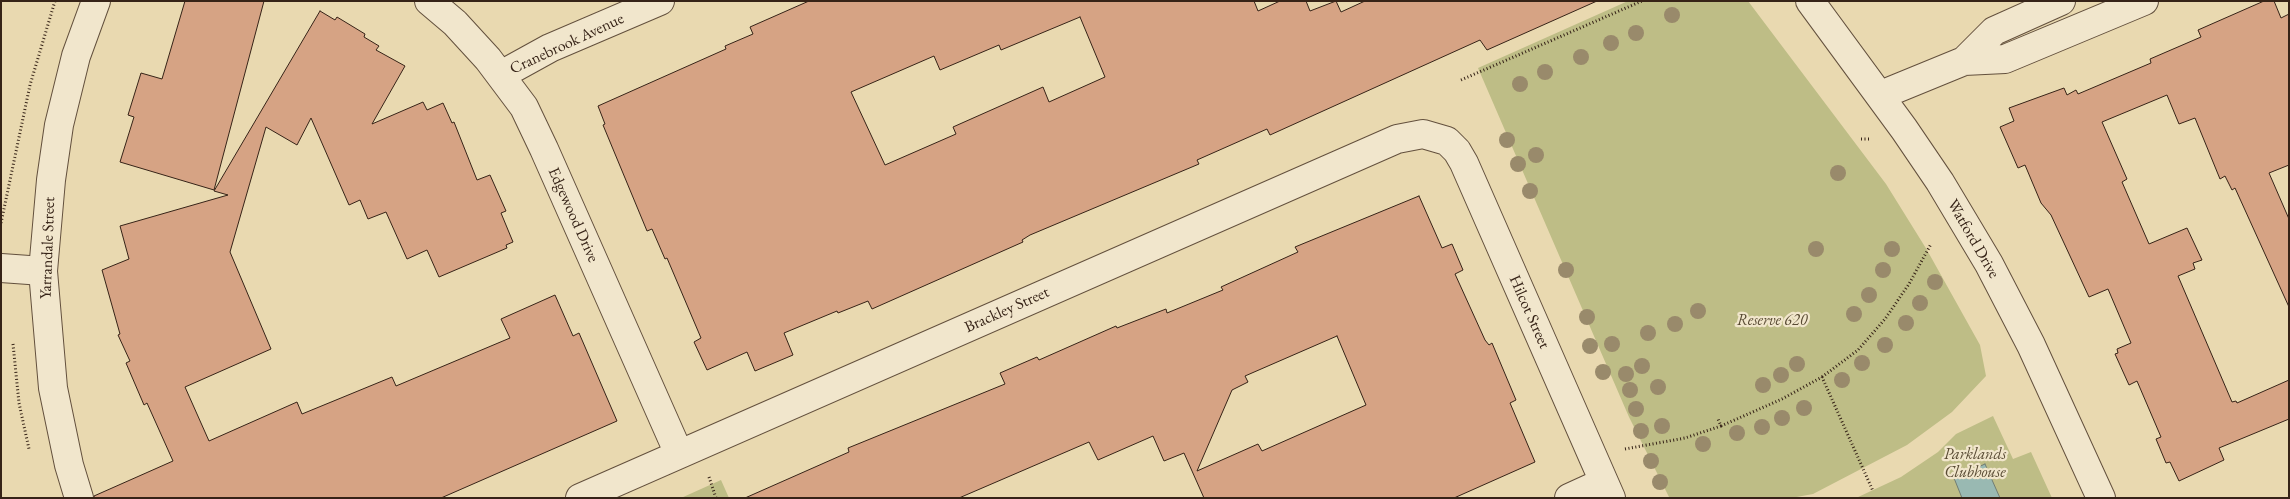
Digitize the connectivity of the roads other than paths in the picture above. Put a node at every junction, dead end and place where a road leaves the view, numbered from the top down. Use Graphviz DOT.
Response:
graph roads {
  1 [pos="96,1"];
  2 [pos="429,1"];
  3 [pos="660,1"];
  4 [pos="1810,1"];
  5 [pos="2061,1"];
  6 [pos="2144,1"];
  7 [pos="1964,61"];
  8 [pos="501,75"];
  9 [pos="1881,95"];
  10 [pos="1437,136"];
  11 [pos="1,268"];
  12 [pos="43,271"];
  13 [pos="678,454"];
  14 [pos="1607,490"];
  15 [pos="79,498"];
  16 [pos="580,498"];
  17 [pos="1569,498"];
  18 [pos="2101,498"];
  1 -- 12 [label="street, Yarrandale Street"];
  2 -- 8 [label="street, Edgewood Drive"];
  3 -- 8 [label="street, Cranebrook Avenue"];
  4 -- 9 [label="street, Watford Drive"];
  5 -- 7 [label="street"];
  6 -- 7 [label="street"];
  7 -- 9 [label="street"];
  8 -- 13 [label="street, Edgewood Drive"];
  9 -- 18 [label="street, Watford Drive"];
  10 -- 13 [label="street, Brackley Street"];
  10 -- 14 [label="street, Hilcot Street"];
  11 -- 12 [label="street"];
  12 -- 15 [label="street, Yarrandale Street"];
  13 -- 16 [label="street, Brackley Street"];
  14 -- 17 [label="street"];
}
